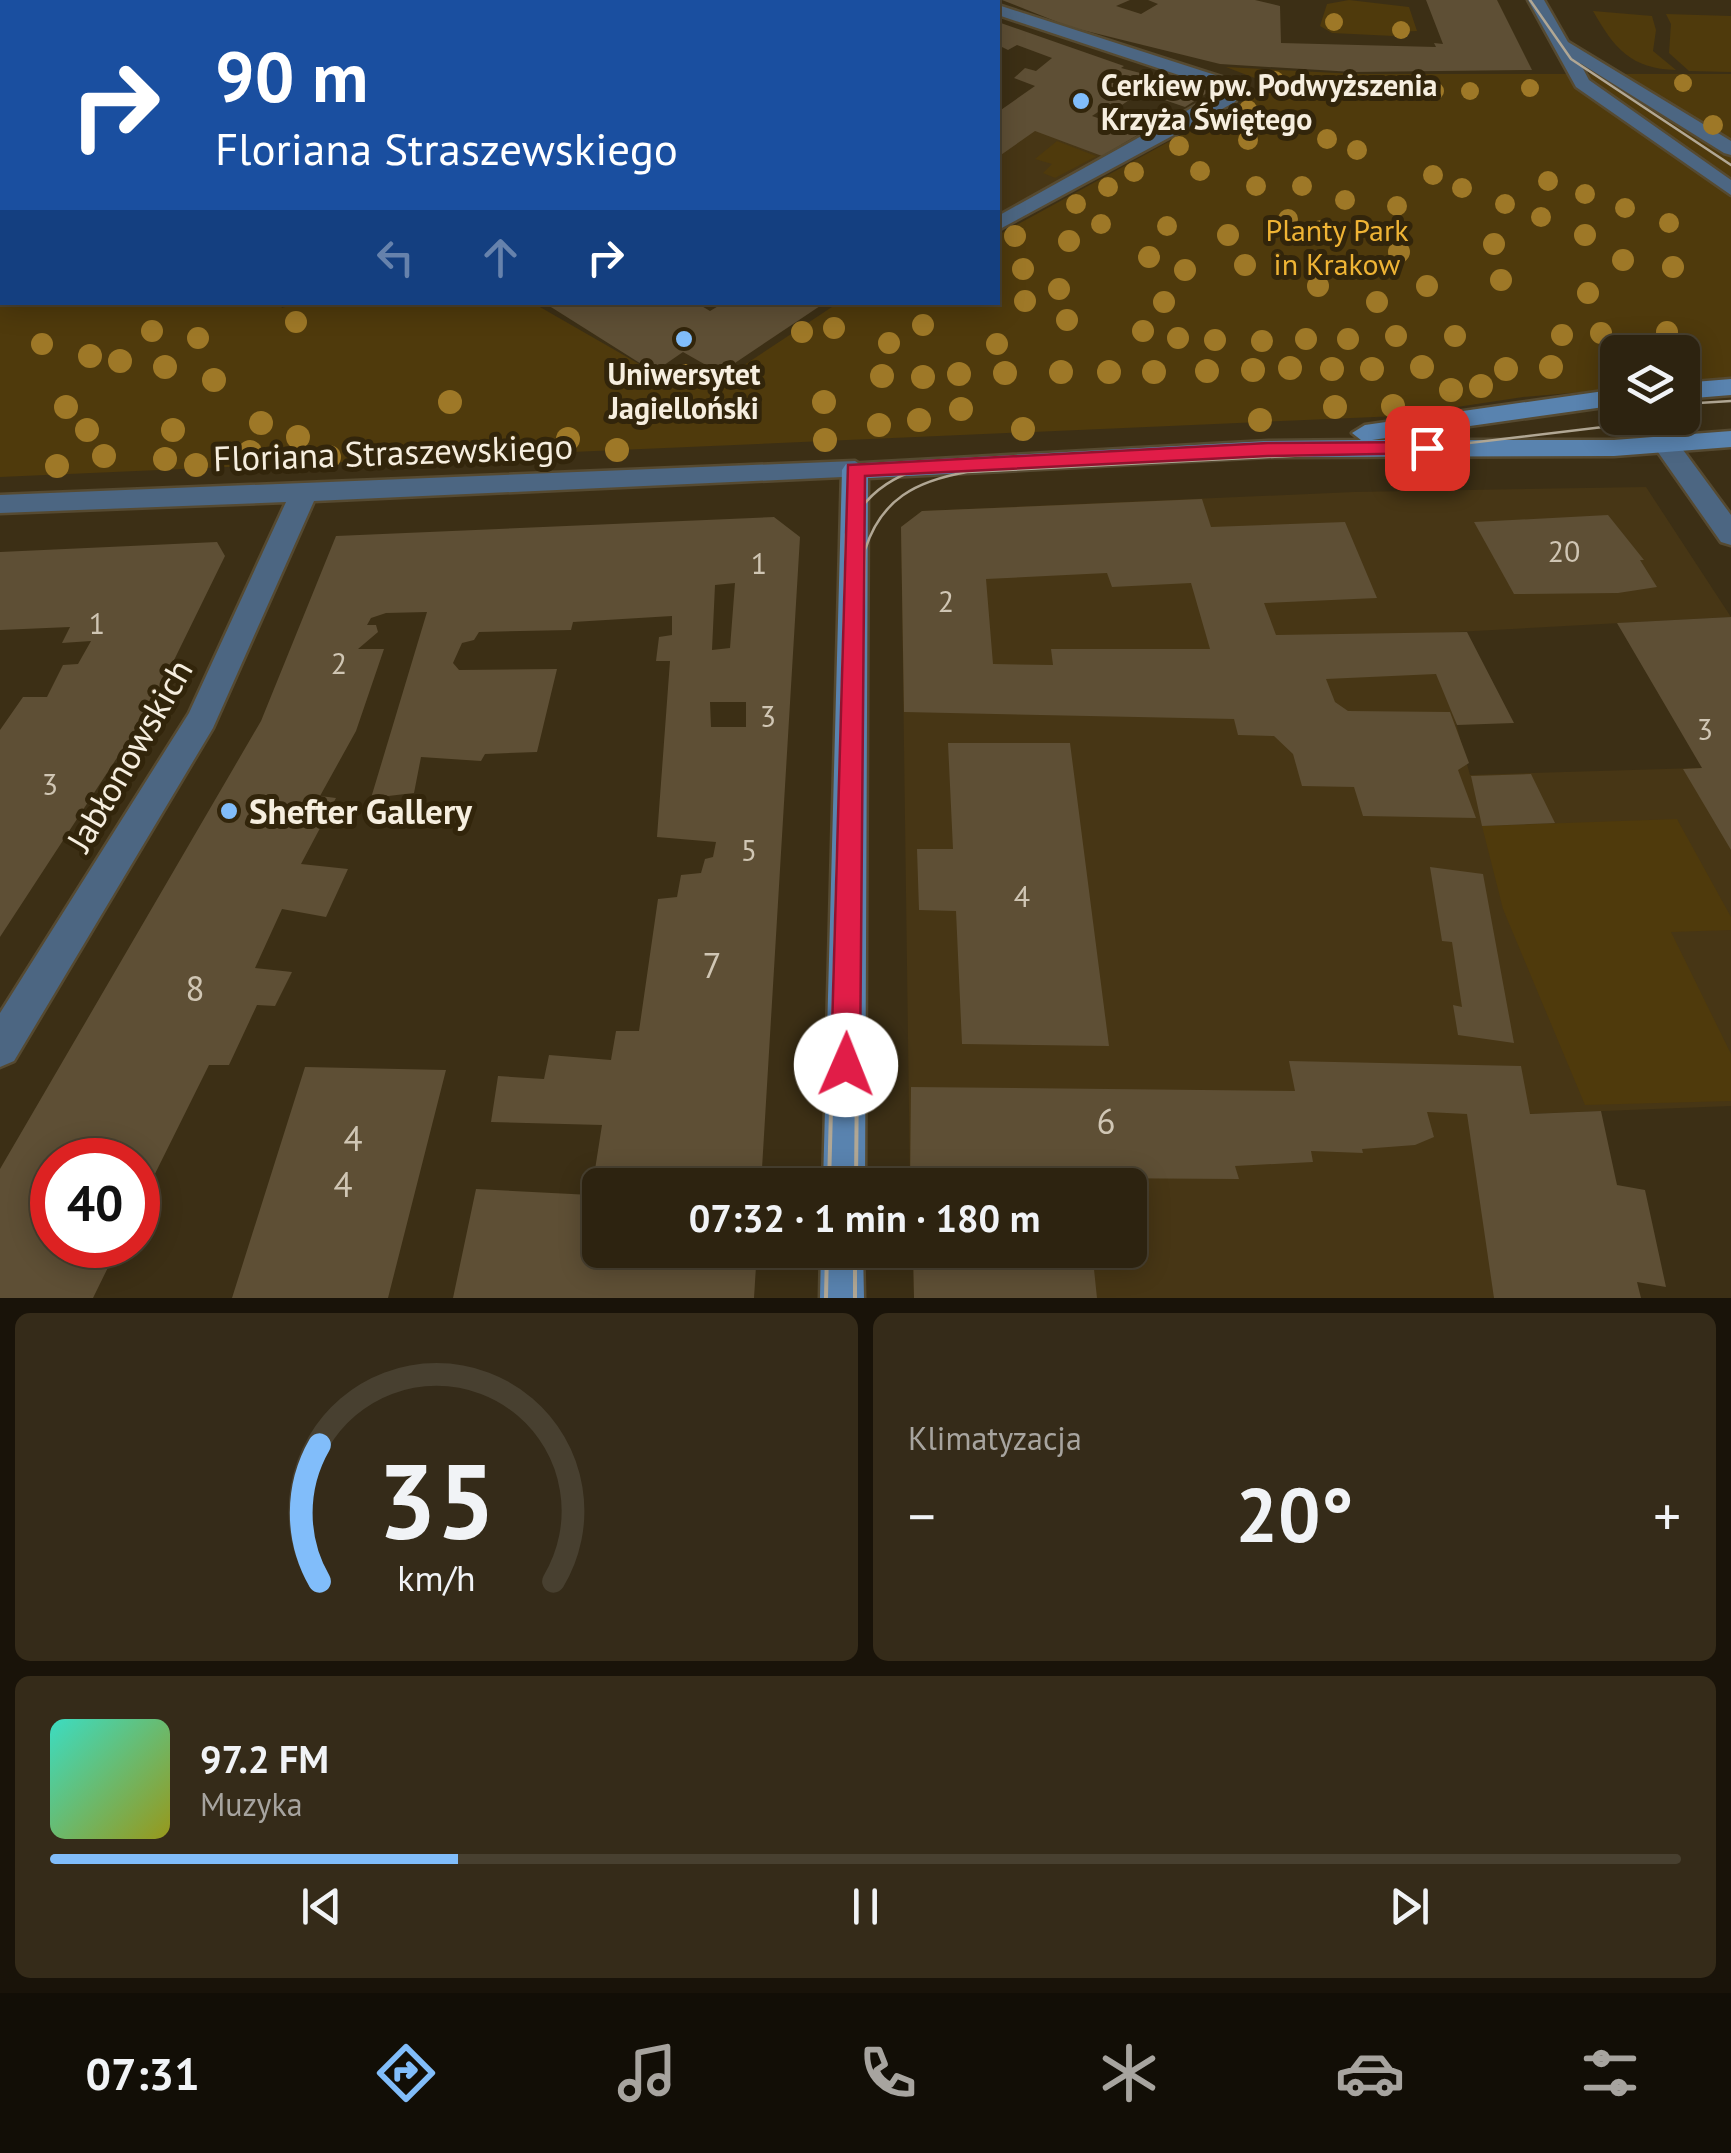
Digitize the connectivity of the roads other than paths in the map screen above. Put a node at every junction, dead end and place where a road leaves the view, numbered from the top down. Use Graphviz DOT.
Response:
graph roads {
  1 [pos="1536,0"];
  2 [pos="1000,11"];
  3 [pos="1566,47"];
  4 [pos="1731,149"];
  5 [pos="1731,188"];
  6 [pos="1000,223"];
  7 [pos="1731,387"];
  8 [pos="1700,390"];
  9 [pos="1600,400"];
  10 [pos="1731,439"];
  11 [pos="1666,445"];
  12 [pos="1268,449"];
  13 [pos="855,470"];
  14 [pos="305,490"];
  15 [pos="0,504"];
  16 [pos="1731,535"];
  17 [pos="0,1048"];
  18 [pos="844,1168"];
  19 [pos="842,1268"];
  20 [pos="842,1298"];
  1 -- 3 [label="street"];
  2 -- 6 [label="street"];
  3 -- 4 [label="street"];
  3 -- 5 [label="street"];
  7 -- 8 [label="street"];
  9 -- 12 [label="street, Floriana Straszewskiego"];
  10 -- 11 [label="street, Floriana Straszewskiego"];
  11 -- 12 [label="street, Floriana Straszewskiego"];
  11 -- 16 [label="street"];
  12 -- 13 [label="street, Floriana Straszewskiego"];
  13 -- 14 [label="street, Floriana Straszewskiego"];
  13 -- 18 [label="street"];
  14 -- 15 [label="street, Floriana Straszewskiego"];
  14 -- 17 [label="street, Jabłonowskich"];
  19 -- 20 [label="street"];
}
